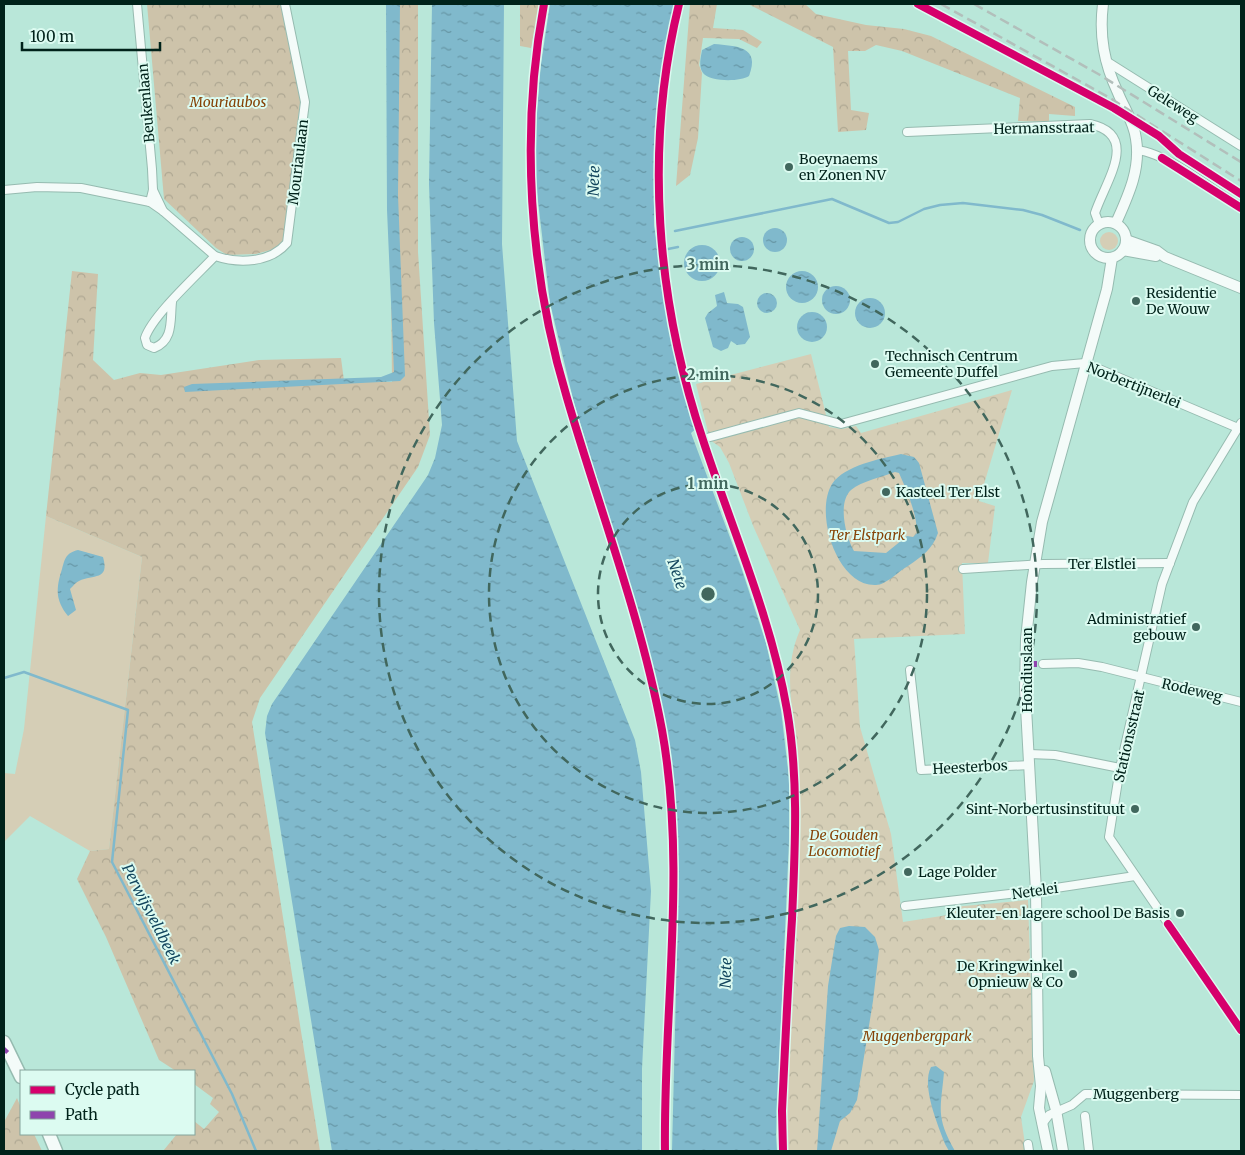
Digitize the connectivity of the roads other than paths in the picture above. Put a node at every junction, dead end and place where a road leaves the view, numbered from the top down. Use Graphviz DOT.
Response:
graph roads {
  1 [pos="137,4"];
  2 [pos="285,4"];
  3 [pos="1103,4"];
  4 [pos="1106,61"];
  5 [pos="907,132"];
  6 [pos="1241,146"];
  7 [pos="1137,150"];
  8 [pos="4,190"];
  9 [pos="153,190"];
  10 [pos="150,202"];
  11 [pos="1241,208"];
  12 [pos="163,211"];
  13 [pos="1116,223"];
  14 [pos="1099,224"];
  15 [pos="1126,240"];
  16 [pos="1123,250"];
  17 [pos="215,256"];
  18 [pos="1100,256"];
  19 [pos="1165,257"];
  20 [pos="1112,258"];
  21 [pos="1241,288"];
  22 [pos="172,302"];
  23 [pos="1101,305"];
  24 [pos="1085,364"];
  25 [pos="1240,425"];
  26 [pos="702,439"];
  27 [pos="1170,563"];
  28 [pos="1035,565"];
  29 [pos="963,569"];
  30 [pos="1043,664"];
  31 [pos="910,670"];
  32 [pos="1142,678"];
  33 [pos="1241,702"];
  34 [pos="1029,759"];
  35 [pos="1120,768"];
  36 [pos="1135,876"];
  37 [pos="1036,891"];
  38 [pos="906,906"];
  39 [pos="1241,1030"];
  40 [pos="1040,1043"];
  41 [pos="5,1048"];
  42 [pos="20,1076"];
  43 [pos="1241,1095"];
  44 [pos="1056,1110"];
  45 [pos="1085,1116"];
  46 [pos="1042,1124"];
  47 [pos="49,1135"];
  48 [pos="56,1151"];
  49 [pos="1048,1151"];
  50 [pos="1063,1151"];
  51 [pos="1089,1151"];
  1 -- 9 [label="street, Beukenlaan"];
  2 -- 17 [label="street, Mouriaulaan"];
  3 -- 4 [label="street"];
  4 -- 6 [label="street, Geleweg"];
  4 -- 7 [label="street"];
  5 -- 14 [label="street, Hermansstraat"];
  7 -- 11 [label="street"];
  7 -- 13 [label="street"];
  8 -- 10 [label="street, Mouriaulaan"];
  9 -- 10 [label="street, Beukenlaan"];
  9 -- 12 [label="street"];
  10 -- 12 [label="street, Mouriaulaan"];
  12 -- 17 [label="street, Mouriaulaan"];
  13 -- 14 [label="street"];
  13 -- 15 [label="street"];
  14 -- 18 [label="street, Hondiuslaan"];
  15 -- 16 [label="street"];
  15 -- 19 [label="street"];
  16 -- 19 [label="street"];
  16 -- 20 [label="street"];
  17 -- 22 [label="street"];
  18 -- 20 [label="street"];
  18 -- 23 [label="street, Hondiuslaan"];
  19 -- 21 [label="street"];
  20 -- 23 [label="street, Hondiuslaan"];
  22 -- 22 [label="street"];
  23 -- 24 [label="street, Hondiuslaan"];
  24 -- 25 [label="street, Norbertijnerlei"];
  24 -- 26 [label="street, Norbertijnerlei"];
  24 -- 28 [label="street, Hondiuslaan"];
  25 -- 27 [label="street, Stationsstraat"];
  27 -- 28 [label="street, Ter Elstlei"];
  27 -- 32 [label="street, Stationsstraat"];
  28 -- 29 [label="street, Ter Elstlei"];
  28 -- 34 [label="street, Hondiuslaan"];
  30 -- 32 [label="street, Rodeweg"];
  31 -- 34 [label="street, Heesterbos"];
  32 -- 33 [label="street, Rodeweg"];
  32 -- 35 [label="street, Stationsstraat"];
  34 -- 35 [label="street"];
  34 -- 37 [label="street, Hondiuslaan"];
  35 -- 36 [label="street, Stationsstraat"];
  36 -- 37 [label="street, Netelei"];
  36 -- 39 [label="street, Stationsstraat"];
  37 -- 38 [label="street, Netelei"];
  37 -- 40 [label="street, Hondiuslaan"];
  40 -- 44 [label="street, Hondiuslaan"];
  40 -- 46 [label="street, Hondiuslaan"];
  41 -- 42 [label="main road"];
  43 -- 44 [label="street, Muggenberg"];
  44 -- 46 [label="street, Muggenberg"];
  44 -- 50 [label="street, Hondiuslaan"];
  45 -- 51 [label="street"];
  46 -- 49 [label="street, Hondiuslaan"];
  47 -- 48 [label="main road"];
}
